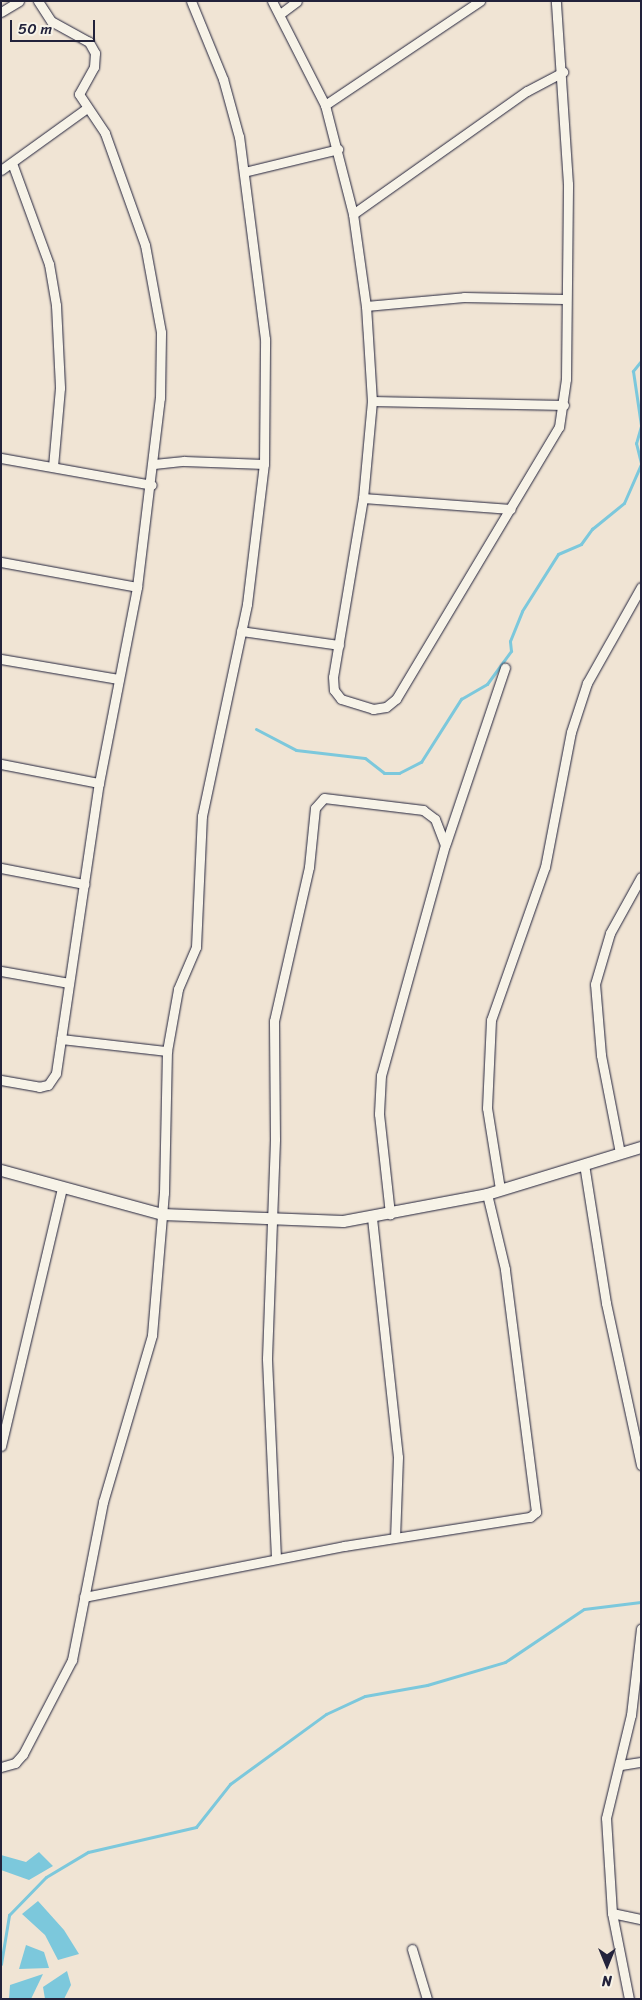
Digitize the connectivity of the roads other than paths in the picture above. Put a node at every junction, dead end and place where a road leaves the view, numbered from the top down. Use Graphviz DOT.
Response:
graph roads {
  1 [pos="19,1"];
  2 [pos="38,1"];
  3 [pos="192,1"];
  4 [pos="272,1"];
  5 [pos="297,1"];
  6 [pos="480,1"];
  7 [pos="556,1"];
  8 [pos="1,12"];
  9 [pos="280,14"];
  10 [pos="563,72"];
  11 [pos="325,105"];
  12 [pos="87,108"];
  13 [pos="338,149"];
  14 [pos="12,164"];
  15 [pos="1,170"];
  16 [pos="244,172"];
  17 [pos="352,214"];
  18 [pos="564,299"];
  19 [pos="366,306"];
  20 [pos="372,400"];
  21 [pos="564,405"];
  22 [pos="1,458"];
  23 [pos="154,464"];
  24 [pos="264,464"];
  25 [pos="53,466"];
  26 [pos="152,485"];
  27 [pos="363,498"];
  28 [pos="511,509"];
  29 [pos="1,562"];
  30 [pos="137,587"];
  31 [pos="641,587"];
  32 [pos="241,631"];
  33 [pos="338,645"];
  34 [pos="1,659"];
  35 [pos="506,668"];
  36 [pos="118,680"];
  37 [pos="1,764"];
  38 [pos="99,783"];
  39 [pos="445,845"];
  40 [pos="1,868"];
  41 [pos="641,877"];
  42 [pos="84,884"];
  43 [pos="1,971"];
  44 [pos="69,983"];
  45 [pos="61,1039"];
  46 [pos="167,1051"];
  47 [pos="1,1080"];
  48 [pos="641,1147"];
  49 [pos="620,1153"];
  50 [pos="584,1164"];
  51 [pos="1,1170"];
  52 [pos="62,1187"];
  53 [pos="500,1190"];
  54 [pos="487,1194"];
  55 [pos="162,1214"];
  56 [pos="390,1214"];
  57 [pos="270,1218"];
  58 [pos="372,1218"];
  59 [pos="4,1422"];
  60 [pos="1,1446"];
  61 [pos="641,1465"];
  62 [pos="394,1538"];
  63 [pos="276,1558"];
  64 [pos="84,1597"];
  65 [pos="641,1629"];
  66 [pos="641,1762"];
  67 [pos="621,1764"];
  68 [pos="1,1767"];
  69 [pos="612,1913"];
  70 [pos="641,1919"];
  71 [pos="412,1949"];
  72 [pos="427,1999"];
  73 [pos="629,1999"];
  1 -- 8 [label="street"];
  2 -- 12 [label="street"];
  3 -- 16 [label="street"];
  4 -- 9 [label="street"];
  5 -- 9 [label="street"];
  6 -- 11 [label="street"];
  7 -- 10 [label="street"];
  9 -- 11 [label="street"];
  10 -- 17 [label="street"];
  10 -- 18 [label="street"];
  11 -- 13 [label="street"];
  12 -- 14 [label="street"];
  12 -- 23 [label="street"];
  13 -- 16 [label="street"];
  13 -- 17 [label="street"];
  14 -- 15 [label="street"];
  14 -- 25 [label="street"];
  16 -- 24 [label="street"];
  17 -- 19 [label="street"];
  18 -- 19 [label="street"];
  18 -- 21 [label="street"];
  19 -- 20 [label="street"];
  20 -- 21 [label="street"];
  20 -- 27 [label="street"];
  21 -- 28 [label="street"];
  22 -- 25 [label="street"];
  23 -- 24 [label="street"];
  23 -- 26 [label="street"];
  24 -- 32 [label="street"];
  25 -- 26 [label="street"];
  26 -- 30 [label="street"];
  27 -- 28 [label="street"];
  27 -- 33 [label="street"];
  28 -- 33 [label="street"];
  29 -- 30 [label="street"];
  30 -- 36 [label="street"];
  31 -- 53 [label="street"];
  32 -- 33 [label="street"];
  32 -- 46 [label="street"];
  34 -- 36 [label="street"];
  35 -- 39 [label="street"];
  36 -- 38 [label="street"];
  37 -- 38 [label="street"];
  38 -- 42 [label="street"];
  39 -- 56 [label="street"];
  39 -- 57 [label="street"];
  40 -- 42 [label="street"];
  41 -- 49 [label="street"];
  42 -- 44 [label="street"];
  43 -- 44 [label="street"];
  44 -- 45 [label="street"];
  45 -- 46 [label="street"];
  45 -- 47 [label="street"];
  46 -- 55 [label="street"];
  48 -- 49 [label="street"];
  49 -- 50 [label="street"];
  50 -- 53 [label="street"];
  50 -- 61 [label="street"];
  51 -- 52 [label="street"];
  52 -- 55 [label="street"];
  52 -- 59 [label="street"];
  53 -- 54 [label="street"];
  54 -- 56 [label="street"];
  54 -- 62 [label="street"];
  55 -- 57 [label="street"];
  55 -- 64 [label="street"];
  56 -- 58 [label="street"];
  57 -- 58 [label="street"];
  57 -- 63 [label="street"];
  58 -- 62 [label="street"];
  59 -- 60 [label="street"];
  62 -- 63 [label="street"];
  63 -- 64 [label="street"];
  64 -- 68 [label="street"];
  65 -- 67 [label="street"];
  66 -- 67 [label="street"];
  67 -- 69 [label="street"];
  69 -- 70 [label="street"];
  69 -- 73 [label="street"];
  71 -- 72 [label="street"];
}
